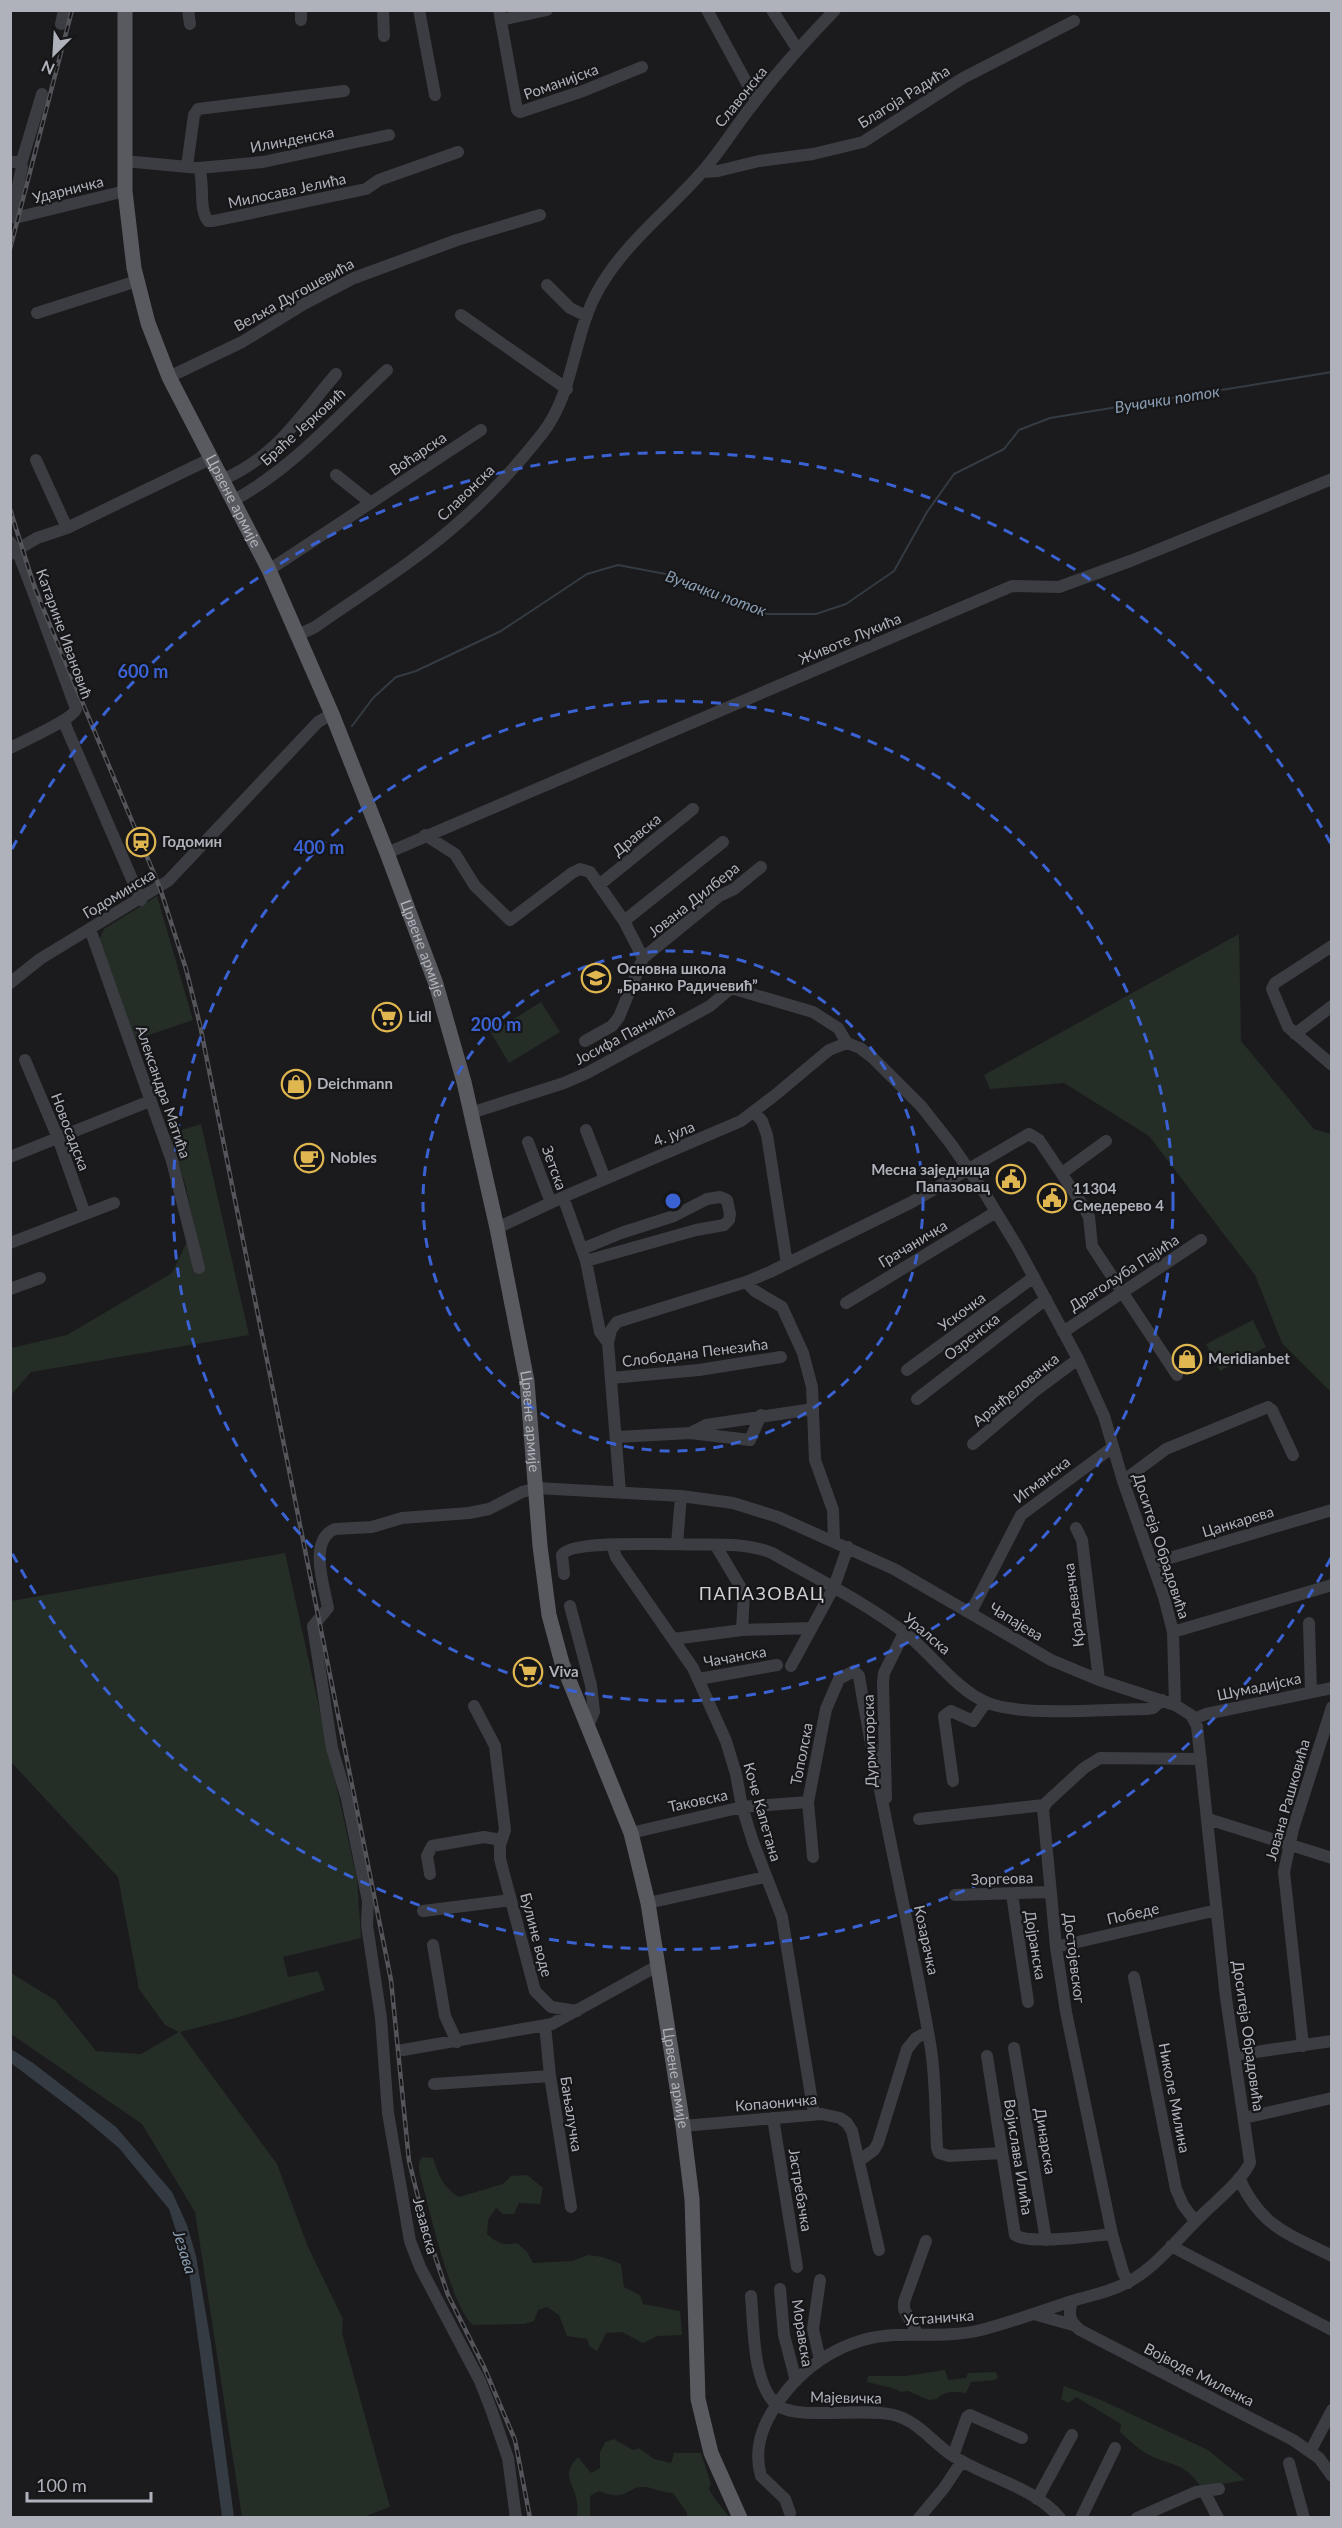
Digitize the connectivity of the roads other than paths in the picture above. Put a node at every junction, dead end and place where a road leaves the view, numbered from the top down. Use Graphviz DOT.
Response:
graph roads {
  1 [pos="64,10"];
  2 [pos="125,10"];
  3 [pos="188,10"];
  4 [pos="383,10"];
  5 [pos="418,10"];
  6 [pos="547,10"];
  7 [pos="707,10"];
  8 [pos="772,10"];
  9 [pos="831,12"];
  10 [pos="500,15"];
  11 [pos="1074,21"];
  12 [pos="61,24"];
  13 [pos="190,24"];
  14 [pos="384,36"];
  15 [pos="798,50"];
  16 [pos="642,67"];
  17 [pos="344,90"];
  18 [pos="42,94"];
  19 [pos="435,95"];
  20 [pos="756,100"];
  21 [pos="389,135"];
  22 [pos="458,152"];
  23 [pos="124,161"];
  24 [pos="16,163"];
  25 [pos="193,167"];
  26 [pos="703,172"];
  27 [pos="125,191"];
  28 [pos="540,215"];
  29 [pos="12,219"];
  30 [pos="137,281"];
  31 [pos="547,285"];
  32 [pos="37,313"];
  33 [pos="461,315"];
  34 [pos="586,316"];
  35 [pos="387,370"];
  36 [pos="336,374"];
  37 [pos="169,377"];
  38 [pos="567,389"];
  39 [pos="480,430"];
  40 [pos="212,458"];
  41 [pos="36,460"];
  42 [pos="336,475"];
  43 [pos="224,479"];
  44 [pos="1332,479"];
  45 [pos="234,500"];
  46 [pos="371,503"];
  47 [pos="67,528"];
  48 [pos="12,549"];
  49 [pos="269,570"];
  50 [pos="298,635"];
  51 [pos="332,714"];
  52 [pos="65,722"];
  53 [pos="10,748"];
  54 [pos="693,808"];
  55 [pos="425,835"];
  56 [pos="723,842"];
  57 [pos="387,853"];
  58 [pos="761,867"];
  59 [pos="599,885"];
  60 [pos="141,900"];
  61 [pos="624,921"];
  62 [pos="90,929"];
  63 [pos="1332,946"];
  64 [pos="643,958"];
  65 [pos="10,983"];
  66 [pos="1332,1006"];
  67 [pos="1295,1034"];
  68 [pos="585,1041"];
  69 [pos="847,1044"];
  70 [pos="1328,1058"];
  71 [pos="25,1060"];
  72 [pos="150,1101"];
  73 [pos="754,1112"];
  74 [pos="471,1113"];
  75 [pos="586,1130"];
  76 [pos="58,1138"];
  77 [pos="1106,1141"];
  78 [pos="528,1142"];
  79 [pos="10,1157"];
  80 [pos="968,1169"];
  81 [pos="1062,1173"];
  82 [pos="605,1179"];
  83 [pos="563,1197"];
  84 [pos="114,1203"];
  85 [pos="551,1203"];
  86 [pos="996,1212"];
  87 [pos="85,1214"];
  88 [pos="497,1228"];
  89 [pos="1201,1240"];
  90 [pos="10,1243"];
  91 [pos="584,1255"];
  92 [pos="787,1264"];
  93 [pos="199,1268"];
  94 [pos="1034,1277"];
  95 [pos="40,1278"];
  96 [pos="746,1282"];
  97 [pos="10,1289"];
  98 [pos="1122,1293"];
  99 [pos="1046,1299"];
  100 [pos="846,1304"];
  101 [pos="598,1323"];
  102 [pos="612,1328"];
  103 [pos="1063,1332"];
  104 [pos="608,1343"];
  105 [pos="781,1357"];
  106 [pos="1078,1359"];
  107 [pos="907,1370"];
  108 [pos="1177,1375"];
  109 [pos="612,1378"];
  110 [pos="917,1399"];
  111 [pos="813,1409"];
  112 [pos="761,1415"];
  113 [pos="690,1433"];
  114 [pos="617,1437"];
  115 [pos="973,1444"];
  116 [pos="1113,1447"];
  117 [pos="1293,1455"];
  118 [pos="1123,1481"];
  119 [pos="537,1488"];
  120 [pos="620,1492"];
  121 [pos="681,1496"];
  122 [pos="1332,1510"];
  123 [pos="1076,1528"];
  124 [pos="834,1541"];
  125 [pos="677,1544"];
  126 [pos="612,1545"];
  127 [pos="716,1546"];
  128 [pos="848,1547"];
  129 [pos="1153,1563"];
  130 [pos="564,1574"];
  131 [pos="1332,1585"];
  132 [pos="834,1587"];
  133 [pos="570,1606"];
  134 [pos="971,1612"];
  135 [pos="1309,1623"];
  136 [pos="811,1628"];
  137 [pos="742,1630"];
  138 [pos="1173,1632"];
  139 [pos="904,1633"];
  140 [pos="673,1640"];
  141 [pos="777,1665"];
  142 [pos="791,1666"];
  143 [pos="857,1673"];
  144 [pos="699,1679"];
  145 [pos="1099,1680"];
  146 [pos="1332,1688"];
  147 [pos="1311,1692"];
  148 [pos="1162,1700"];
  149 [pos="986,1702"];
  150 [pos="1175,1705"];
  151 [pos="474,1706"];
  152 [pos="1332,1707"];
  153 [pos="1194,1719"];
  154 [pos="588,1726"];
  155 [pos="1201,1759"];
  156 [pos="953,1781"];
  157 [pos="808,1802"];
  158 [pos="1044,1805"];
  159 [pos="742,1807"];
  160 [pos="884,1816"];
  161 [pos="919,1819"];
  162 [pos="1208,1819"];
  163 [pos="631,1833"];
  164 [pos="501,1840"];
  165 [pos="1291,1844"];
  166 [pos="813,1857"];
  167 [pos="1332,1858"];
  168 [pos="430,1874"];
  169 [pos="765,1877"];
  170 [pos="1051,1892"];
  171 [pos="1012,1894"];
  172 [pos="955,1895"];
  173 [pos="511,1900"];
  174 [pos="648,1903"];
  175 [pos="1217,1910"];
  176 [pos="423,1911"];
  177 [pos="433,1946"];
  178 [pos="1056,1947"];
  179 [pos="659,1965"];
  180 [pos="1134,1977"];
  181 [pos="1028,2001"];
  182 [pos="576,2011"];
  183 [pos="545,2025"];
  184 [pos="927,2032"];
  185 [pos="1332,2041"];
  186 [pos="457,2042"];
  187 [pos="1303,2046"];
  188 [pos="1014,2048"];
  189 [pos="403,2050"];
  190 [pos="1234,2055"];
  191 [pos="987,2056"];
  192 [pos="550,2076"];
  193 [pos="435,2084"];
  194 [pos="1332,2098"];
  195 [pos="814,2114"];
  196 [pos="773,2118"];
  197 [pos="1244,2118"];
  198 [pos="683,2127"];
  199 [pos="1002,2153"];
  200 [pos="860,2160"];
  201 [pos="1239,2178"];
  202 [pos="571,2207"];
  203 [pos="1195,2221"];
  204 [pos="1112,2234"];
  205 [pos="1046,2240"];
  206 [pos="926,2241"];
  207 [pos="1171,2246"];
  208 [pos="879,2250"];
  209 [pos="1332,2256"];
  210 [pos="797,2267"];
  211 [pos="820,2280"];
  212 [pos="1128,2283"];
  213 [pos="780,2289"];
  214 [pos="751,2296"];
  215 [pos="1072,2301"];
  216 [pos="1036,2315"];
  217 [pos="1073,2325"];
  218 [pos="1332,2330"];
  219 [pos="918,2335"];
  220 [pos="820,2360"];
  221 [pos="796,2381"];
  222 [pos="777,2404"];
  223 [pos="1332,2410"];
  224 [pos="1072,2435"];
  225 [pos="1022,2438"];
  226 [pos="1115,2448"];
  227 [pos="1311,2451"];
  228 [pos="957,2459"];
  229 [pos="1289,2463"];
  230 [pos="1328,2463"];
  231 [pos="1332,2476"];
  232 [pos="1220,2489"];
  233 [pos="1204,2491"];
  234 [pos="1037,2499"];
  235 [pos="789,2513"];
  236 [pos="1056,2513"];
  237 [pos="1152,2514"];
  238 [pos="516,2517"];
  239 [pos="740,2517"];
  240 [pos="919,2517"];
  241 [pos="1080,2517"];
  242 [pos="1137,2517"];
  243 [pos="1218,2517"];
  244 [pos="1304,2517"];
  1 -- 12 [label="street"];
  2 -- 23 [label="main road, Црвене армије"];
  3 -- 13 [label="street"];
  4 -- 14 [label="street"];
  5 -- 19 [label="street"];
  6 -- 10 [label="street"];
  7 -- 20 [label="street"];
  8 -- 15 [label="street"];
  9 -- 15 [label="street, Славонска"];
  10 -- 16 [label="street, Романијска"];
  11 -- 26 [label="street, Благоја Радића"];
  15 -- 20 [label="street, Славонска"];
  17 -- 25 [label="street, Милосава Јелића"];
  18 -- 24 [label="street, Ударничка"];
  20 -- 26 [label="street, Славонска"];
  21 -- 25 [label="street, Илинденска"];
  22 -- 25 [label="street, Милосава Јелића"];
  23 -- 25 [label="street"];
  23 -- 27 [label="main road, Црвене армије"];
  24 -- 29 [label="street, Ударничка"];
  26 -- 34 [label="street, Славонска"];
  27 -- 29 [label="street, Ударничка"];
  27 -- 30 [label="main road, Црвене армије"];
  28 -- 37 [label="street, Вељка Дугошевића"];
  30 -- 32 [label="street"];
  30 -- 37 [label="main road, Црвене армије"];
  31 -- 34 [label="street"];
  33 -- 38 [label="street"];
  34 -- 38 [label="street, Славонска"];
  35 -- 45 [label="street, Браће Јерковић"];
  36 -- 43 [label="street"];
  37 -- 40 [label="main road, Црвене армије"];
  38 -- 50 [label="street, Славонска"];
  39 -- 46 [label="street, Воћарска"];
  40 -- 43 [label="main road, Црвене армије"];
  40 -- 47 [label="street"];
  41 -- 47 [label="street"];
  42 -- 46 [label="street"];
  43 -- 45 [label="main road, Црвене армије"];
  44 -- 55 [label="street, Животе Лукића"];
  45 -- 49 [label="main road, Црвене армије"];
  46 -- 49 [label="street, Воћарска"];
  47 -- 48 [label="street"];
  48 -- 52 [label="street, Катарине Ивановић"];
  49 -- 50 [label="main road, Црвене армије"];
  50 -- 51 [label="main road, Црвене армије"];
  51 -- 57 [label="main road, Црвене армије"];
  51 -- 60 [label="street, Годоминска"];
  52 -- 53 [label="street"];
  52 -- 60 [label="street"];
  54 -- 59 [label="street, Дравска"];
  55 -- 57 [label="street, Животе Лукића"];
  55 -- 59 [label="street"];
  56 -- 61 [label="street"];
  57 -- 74 [label="main road, Црвене армије"];
  58 -- 64 [label="street, Јована Дилбера"];
  59 -- 61 [label="street"];
  60 -- 62 [label="street, Годоминска"];
  61 -- 64 [label="street"];
  62 -- 65 [label="street, Годоминска"];
  62 -- 72 [label="street, Александра Матића"];
  63 -- 67 [label="street"];
  64 -- 68 [label="street, Јована Дилбера"];
  66 -- 67 [label="street"];
  67 -- 70 [label="street"];
  69 -- 73 [label="street, 4. јула"];
  69 -- 74 [label="street, Јосифа Панчића"];
  69 -- 80 [label="street, Јосифа Панчића"];
  71 -- 76 [label="street, Новосадска"];
  72 -- 76 [label="street"];
  72 -- 93 [label="street, Александра Матића"];
  73 -- 82 [label="street, 4. јула"];
  73 -- 92 [label="street"];
  74 -- 88 [label="main road, Црвене армије"];
  75 -- 82 [label="street"];
  76 -- 79 [label="street"];
  76 -- 87 [label="street, Новосадска"];
  77 -- 81 [label="street"];
  78 -- 85 [label="street, Зетска"];
  80 -- 81 [label="street"];
  80 -- 86 [label="street, Доситеја Обрадовића"];
  80 -- 92 [label="street"];
  81 -- 98 [label="street"];
  82 -- 83 [label="street, 4. јула"];
  83 -- 85 [label="street, 4. јула"];
  83 -- 91 [label="street"];
  84 -- 87 [label="street"];
  85 -- 88 [label="street, 4. јула"];
  86 -- 94 [label="street, Доситеја Обрадовића"];
  86 -- 100 [label="street, Грачаничка"];
  87 -- 90 [label="street"];
  88 -- 119 [label="main road, Црвене армије"];
  89 -- 98 [label="street, Драгољуба Пајића"];
  91 -- 91 [label="street"];
  91 -- 101 [label="street"];
  92 -- 96 [label="street"];
  94 -- 99 [label="street, Доситеја Обрадовића"];
  94 -- 107 [label="street, Ускочка"];
  95 -- 97 [label="street"];
  96 -- 102 [label="street"];
  96 -- 111 [label="street"];
  98 -- 103 [label="street, Драгољуба Пајића"];
  98 -- 108 [label="street"];
  99 -- 103 [label="street, Доситеја Обрадовића"];
  99 -- 110 [label="street, Озренска"];
  101 -- 102 [label="street"];
  101 -- 104 [label="street"];
  102 -- 104 [label="street"];
  103 -- 106 [label="street, Доситеја Обрадовића"];
  104 -- 109 [label="street"];
  105 -- 109 [label="street, Слободана Пенезића"];
  106 -- 115 [label="street, Аранђеловачка"];
  106 -- 116 [label="street, Доситеја Обрадовића"];
  109 -- 114 [label="street"];
  111 -- 112 [label="street"];
  111 -- 124 [label="street"];
  112 -- 113 [label="street"];
  112 -- 113 [label="street"];
  113 -- 114 [label="street"];
  114 -- 120 [label="street"];
  116 -- 118 [label="street, Доситеја Обрадовића"];
  116 -- 134 [label="street, Игманска"];
  117 -- 118 [label="street"];
  118 -- 129 [label="street, Доситеја Обрадовића"];
  119 -- 120 [label="street, Чапајева"];
  119 -- 154 [label="main road, Црвене армије"];
  119 -- 238 [label="street, Језавска"];
  120 -- 121 [label="street, Чапајева"];
  121 -- 124 [label="street, Чапајева"];
  121 -- 125 [label="street"];
  122 -- 129 [label="street, Цанкарева"];
  123 -- 145 [label="street, Краљевачка"];
  124 -- 128 [label="street, Чапајева"];
  125 -- 126 [label="street, Уралска"];
  125 -- 127 [label="street, Уралска"];
  126 -- 130 [label="street, Уралска"];
  126 -- 140 [label="street, Коче Капетана"];
  127 -- 132 [label="street, Уралска"];
  127 -- 137 [label="street"];
  128 -- 132 [label="street"];
  128 -- 134 [label="street, Чапајева"];
  129 -- 138 [label="street, Доситеја Обрадовића"];
  131 -- 138 [label="street"];
  132 -- 136 [label="street"];
  132 -- 139 [label="street, Уралска"];
  133 -- 154 [label="street"];
  134 -- 145 [label="street, Чапајева"];
  135 -- 147 [label="street"];
  136 -- 137 [label="street"];
  136 -- 142 [label="street"];
  137 -- 140 [label="street"];
  138 -- 150 [label="street, Доситеја Обрадовића"];
  139 -- 149 [label="street, Уралска"];
  139 -- 160 [label="street, Дурмиторска"];
  140 -- 144 [label="street, Коче Капетана"];
  141 -- 144 [label="street, Чачанска"];
  143 -- 157 [label="street, Тополска"];
  143 -- 160 [label="street, Козарачка"];
  144 -- 159 [label="street, Коче Капетана"];
  145 -- 148 [label="street, Чапајева"];
  146 -- 147 [label="street, Шумадијска"];
  147 -- 153 [label="street, Шумадијска"];
  148 -- 149 [label="street, Уралска"];
  148 -- 150 [label="street, Чапајева"];
  149 -- 156 [label="street"];
  150 -- 153 [label="street"];
  151 -- 164 [label="street, Булине воде"];
  152 -- 165 [label="street, Јована Рашковића"];
  153 -- 155 [label="street, Доситеја Обрадовића"];
  154 -- 163 [label="main road, Црвене армије"];
  155 -- 158 [label="street"];
  155 -- 162 [label="street, Доситеја Обрадовића"];
  157 -- 159 [label="street, Таковска"];
  157 -- 166 [label="street, Тополска"];
  158 -- 161 [label="street"];
  158 -- 170 [label="street, Достојевског"];
  159 -- 163 [label="street, Таковска"];
  159 -- 169 [label="street, Коче Капетана"];
  160 -- 184 [label="street, Козарачка"];
  162 -- 165 [label="street"];
  162 -- 175 [label="street, Доситеја Обрадовића"];
  163 -- 174 [label="main road, Црвене армије"];
  164 -- 168 [label="street"];
  164 -- 173 [label="street, Булине воде"];
  165 -- 167 [label="street"];
  165 -- 187 [label="street, Јована Рашковића"];
  169 -- 174 [label="street"];
  169 -- 195 [label="street, Коче Капетана"];
  170 -- 171 [label="street, Зоргеова"];
  170 -- 178 [label="street, Достојевског"];
  171 -- 172 [label="street, Зоргеова"];
  171 -- 181 [label="street, Дојранска"];
  173 -- 176 [label="street"];
  173 -- 182 [label="street, Булине воде"];
  174 -- 179 [label="main road, Црвене армије"];
  175 -- 178 [label="street, Победе"];
  175 -- 190 [label="street, Доситеја Обрадовића"];
  177 -- 186 [label="street"];
  178 -- 204 [label="street, Достојевског"];
  179 -- 182 [label="street"];
  179 -- 198 [label="main road, Црвене армије"];
  180 -- 203 [label="street, Николе Милина"];
  182 -- 183 [label="street"];
  183 -- 186 [label="street"];
  183 -- 192 [label="street, Бањалучка"];
  184 -- 199 [label="street, Козарачка"];
  184 -- 200 [label="street"];
  185 -- 187 [label="street"];
  186 -- 189 [label="street"];
  187 -- 190 [label="street"];
  188 -- 205 [label="street, Динарска"];
  190 -- 197 [label="street, Доситеја Обрадовића"];
  191 -- 199 [label="street, Војислава Илића"];
  192 -- 193 [label="street"];
  192 -- 202 [label="street, Бањалучка"];
  194 -- 197 [label="street"];
  195 -- 196 [label="street, Копаоничка"];
  195 -- 200 [label="street, Копаоничка"];
  196 -- 198 [label="street, Копаоничка"];
  196 -- 210 [label="street, Јастребачка"];
  197 -- 201 [label="street, Доситеја Обрадовића"];
  198 -- 239 [label="main road, Црвене армије"];
  199 -- 205 [label="street, Војислава Илића"];
  200 -- 208 [label="street, Копаоничка"];
  201 -- 203 [label="street, Устаничка"];
  201 -- 209 [label="street"];
  203 -- 207 [label="street, Устаничка"];
  204 -- 205 [label="street, Војислава Илића"];
  204 -- 212 [label="street, Достојевског"];
  206 -- 219 [label="street"];
  207 -- 212 [label="street, Устаничка"];
  207 -- 218 [label="street"];
  211 -- 220 [label="street"];
  212 -- 215 [label="street, Устаничка"];
  213 -- 221 [label="street, Моравска"];
  214 -- 222 [label="street"];
  215 -- 216 [label="street, Устаничка"];
  215 -- 217 [label="street"];
  216 -- 217 [label="street, Војводе Миленка"];
  216 -- 219 [label="street, Устаничка"];
  217 -- 227 [label="street, Војводе Миленка"];
  219 -- 220 [label="street, Устаничка"];
  220 -- 221 [label="street, Устаничка"];
  221 -- 222 [label="street, Устаничка"];
  222 -- 228 [label="street, Мајевичка"];
  222 -- 235 [label="street, Устаничка"];
  223 -- 227 [label="street"];
  224 -- 234 [label="street"];
  225 -- 228 [label="street"];
  226 -- 241 [label="street"];
  227 -- 230 [label="street, Војводе Миленка"];
  228 -- 234 [label="street, Мајевичка"];
  228 -- 240 [label="street"];
  229 -- 244 [label="street"];
  230 -- 231 [label="street, Војводе Миленка"];
  232 -- 233 [label="street"];
  233 -- 237 [label="street"];
  233 -- 243 [label="street"];
  234 -- 236 [label="street, Мајевичка"];
  236 -- 241 [label="street"];
  237 -- 242 [label="street"];
}
